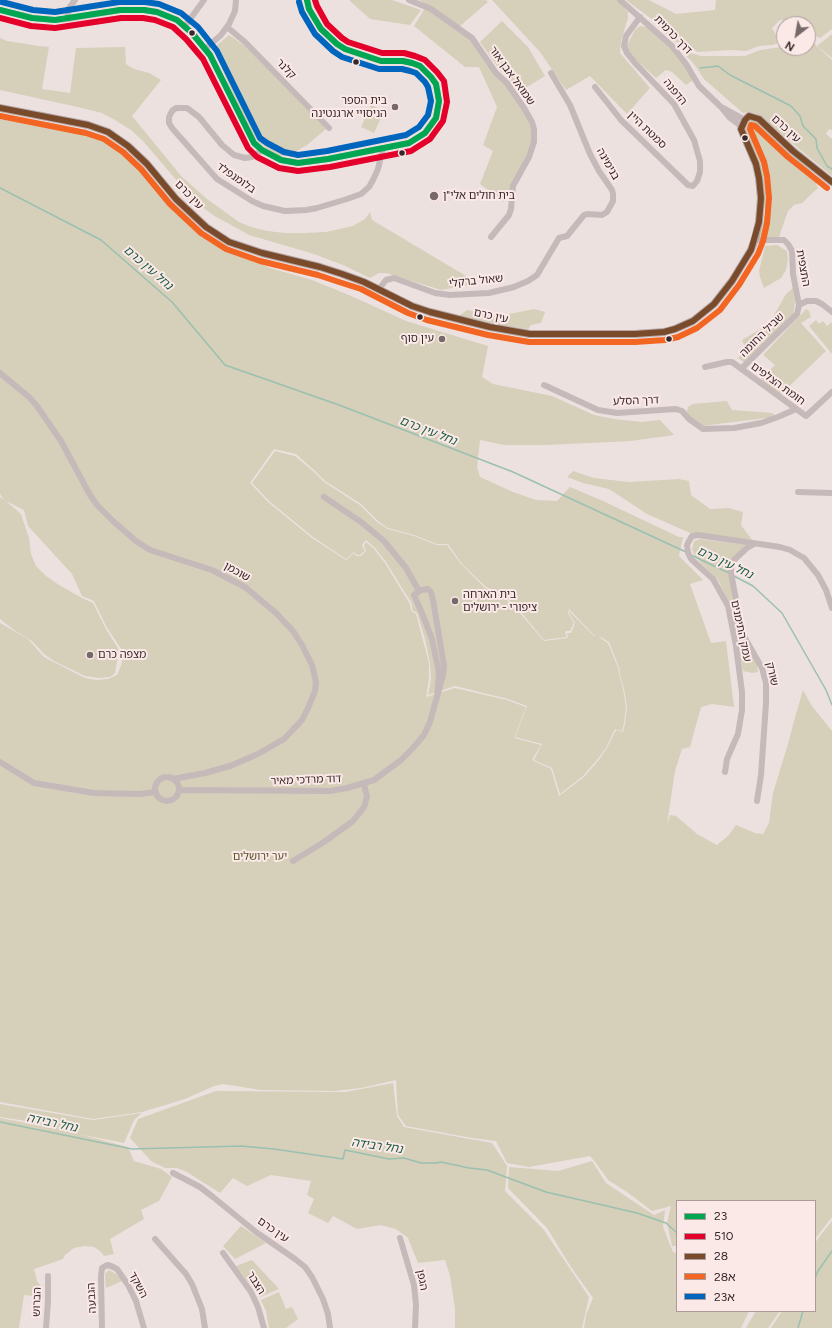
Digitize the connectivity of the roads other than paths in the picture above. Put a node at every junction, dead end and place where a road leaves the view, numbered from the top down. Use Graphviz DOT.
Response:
graph roads {
  1 [pos="75,0"];
  2 [pos="204,0"];
  3 [pos="236,0"];
  4 [pos="307,0"];
  5 [pos="409,0"];
  6 [pos="620,0"];
  7 [pos="0,10"];
  8 [pos="640,17"];
  9 [pos="67,20"];
  10 [pos="185,26"];
  11 [pos="227,27"];
  12 [pos="206,48"];
  13 [pos="551,73"];
  14 [pos="595,87"];
  15 [pos="0,108"];
  16 [pos="743,123"];
  17 [pos="329,128"];
  18 [pos="383,148"];
  19 [pos="262,150"];
  20 [pos="832,182"];
  21 [pos="688,185"];
  22 [pos="491,236"];
  23 [pos="559,238"];
  24 [pos="755,239"];
  25 [pos="378,289"];
  26 [pos="799,305"];
  27 [pos="832,312"];
  28 [pos="705,367"];
  29 [pos="742,369"];
  30 [pos="0,373"];
  31 [pos="544,385"];
  32 [pos="832,392"];
  33 [pos="796,409"];
  34 [pos="798,492"];
  35 [pos="832,493"];
  36 [pos="324,497"];
  37 [pos="754,544"];
  38 [pos="419,591"];
  39 [pos="832,608"];
  40 [pos="437,698"];
  41 [pos="0,762"];
  42 [pos="725,772"];
  43 [pos="172,779"];
  44 [pos="364,784"];
  45 [pos="179,790"];
  46 [pos="156,792"];
  47 [pos="757,801"];
  48 [pos="294,860"];
  49 [pos="173,1173"];
  50 [pos="400,1238"];
  51 [pos="155,1240"];
  52 [pos="223,1253"];
  53 [pos="102,1268"];
  54 [pos="48,1276"];
  55 [pos="46,1328"];
  56 [pos="102,1328"];
  57 [pos="144,1328"];
  58 [pos="205,1328"];
  59 [pos="264,1328"];
  60 [pos="330,1328"];
  61 [pos="415,1328"];
  1 -- 9 [label="street"];
  2 -- 10 [label="street"];
  3 -- 11 [label="street"];
  4 -- 18 [label="street"];
  5 -- 22 [label="street, שמואל אבן אור"];
  6 -- 8 [label="street, דרך כרמית"];
  7 -- 9 [label="street"];
  8 -- 16 [label="street, דרך כרמית"];
  8 -- 21 [label="street, הדפנה"];
  9 -- 10 [label="street"];
  10 -- 12 [label="street"];
  11 -- 12 [label="street"];
  11 -- 17 [label="street, קלנר"];
  12 -- 19 [label="street"];
  13 -- 23 [label="street, בנימינה"];
  14 -- 21 [label="street, סמטת היין"];
  15 -- 25 [label="main road, עין כרם"];
  16 -- 20 [label="main road, עין כרם"];
  16 -- 24 [label="main road, עין כרם"];
  18 -- 19 [label="street"];
  18 -- 19 [label="street, בלומנפלד"];
  23 -- 25 [label="street, שאול ברקלי"];
  24 -- 25 [label="main road, עין כרם"];
  24 -- 26 [label="street, התצפית"];
  26 -- 27 [label="street"];
  26 -- 29 [label="street, שביל החומה"];
  28 -- 29 [label="street, חומת הצלפים"];
  29 -- 33 [label="street, חומת הצלפים"];
  30 -- 43 [label="street, שוכמן"];
  31 -- 33 [label="street, דרך הסלע"];
  32 -- 33 [label="street, חומת הצלפים"];
  34 -- 35 [label="street"];
  36 -- 38 [label="street"];
  37 -- 39 [label="street, עמק התימנים"];
  37 -- 42 [label="street, עמק התימנים"];
  37 -- 47 [label="street, שורק"];
  38 -- 40 [label="street, דוד מרדכי מאיר"];
  38 -- 40 [label="street, דוד מרדכי מאיר"];
  40 -- 44 [label="street, דוד מרדכי מאיר"];
  41 -- 46 [label="street"];
  43 -- 45 [label="street"];
  43 -- 46 [label="street"];
  44 -- 45 [label="street, דוד מרדכי מאיר"];
  44 -- 48 [label="street"];
  45 -- 46 [label="street"];
  49 -- 60 [label="street, עין כרם"];
  50 -- 61 [label="street, הגפן"];
  51 -- 58 [label="street"];
  52 -- 59 [label="street, הצבר"];
  53 -- 56 [label="street, הגבעה"];
  53 -- 57 [label="street, השקד"];
  54 -- 55 [label="street, הברוש"];
}
